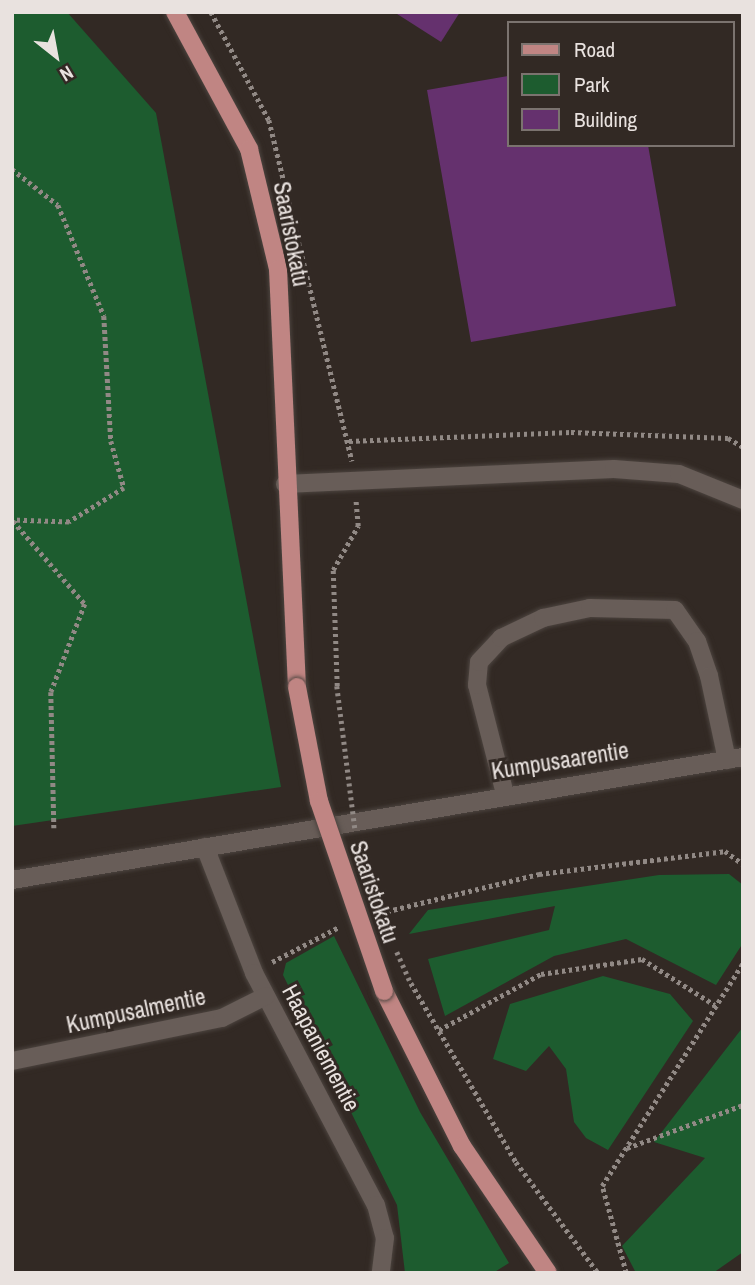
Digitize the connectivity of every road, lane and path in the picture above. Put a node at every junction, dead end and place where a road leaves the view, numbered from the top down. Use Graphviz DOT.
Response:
graph roads {
  1 [pos="175,12"];
  2 [pos="211,12"];
  3 [pos="12,169"];
  4 [pos="349,441"];
  5 [pos="743,447"];
  6 [pos="354,480"];
  7 [pos="285,484"];
  8 [pos="743,500"];
  9 [pos="12,520"];
  10 [pos="735,759"];
  11 [pos="505,794"];
  12 [pos="54,828"];
  13 [pos="358,842"];
  14 [pos="205,847"];
  15 [pos="743,864"];
  16 [pos="12,880"];
  17 [pos="376,903"];
  18 [pos="375,914"];
  19 [pos="350,923"];
  20 [pos="386,926"];
  21 [pos="391,937"];
  22 [pos="743,963"];
  23 [pos="254,973"];
  24 [pos="266,996"];
  25 [pos="715,1005"];
  26 [pos="439,1030"];
  27 [pos="12,1061"];
  28 [pos="743,1105"];
  29 [pos="626,1148"];
  30 [pos="381,1273"];
  31 [pos="548,1273"];
  32 [pos="598,1273"];
  33 [pos="626,1273"];
  1 -- 7 [label="main road, Saaristokatu"];
  2 -- 4 [label="path"];
  3 -- 9 [label="path"];
  4 -- 5 [label="path"];
  4 -- 6 [label="path"];
  6 -- 7 [label="street"];
  6 -- 8 [label="street"];
  6 -- 13 [label="path, bridge"];
  7 -- 31 [label="main road, Saaristokatu, bridge"];
  9 -- 12 [label="path"];
  10 -- 11 [label="street, Kumpusaarentie"];
  10 -- 11 [label="street"];
  11 -- 14 [label="street, Kumpusaarentie"];
  14 -- 16 [label="street"];
  14 -- 23 [label="street, Haapaniementie"];
  15 -- 18 [label="path"];
  17 -- 20 [label="path"];
  19 -- 23 [label="path"];
  21 -- 26 [label="path, bridge"];
  22 -- 25 [label="path"];
  23 -- 24 [label="street, Haapaniementie"];
  24 -- 27 [label="street, Kumpusalmentie"];
  24 -- 30 [label="street, Haapaniementie"];
  25 -- 26 [label="path"];
  25 -- 29 [label="path"];
  26 -- 32 [label="path"];
  28 -- 29 [label="path"];
  29 -- 33 [label="path"];
}
